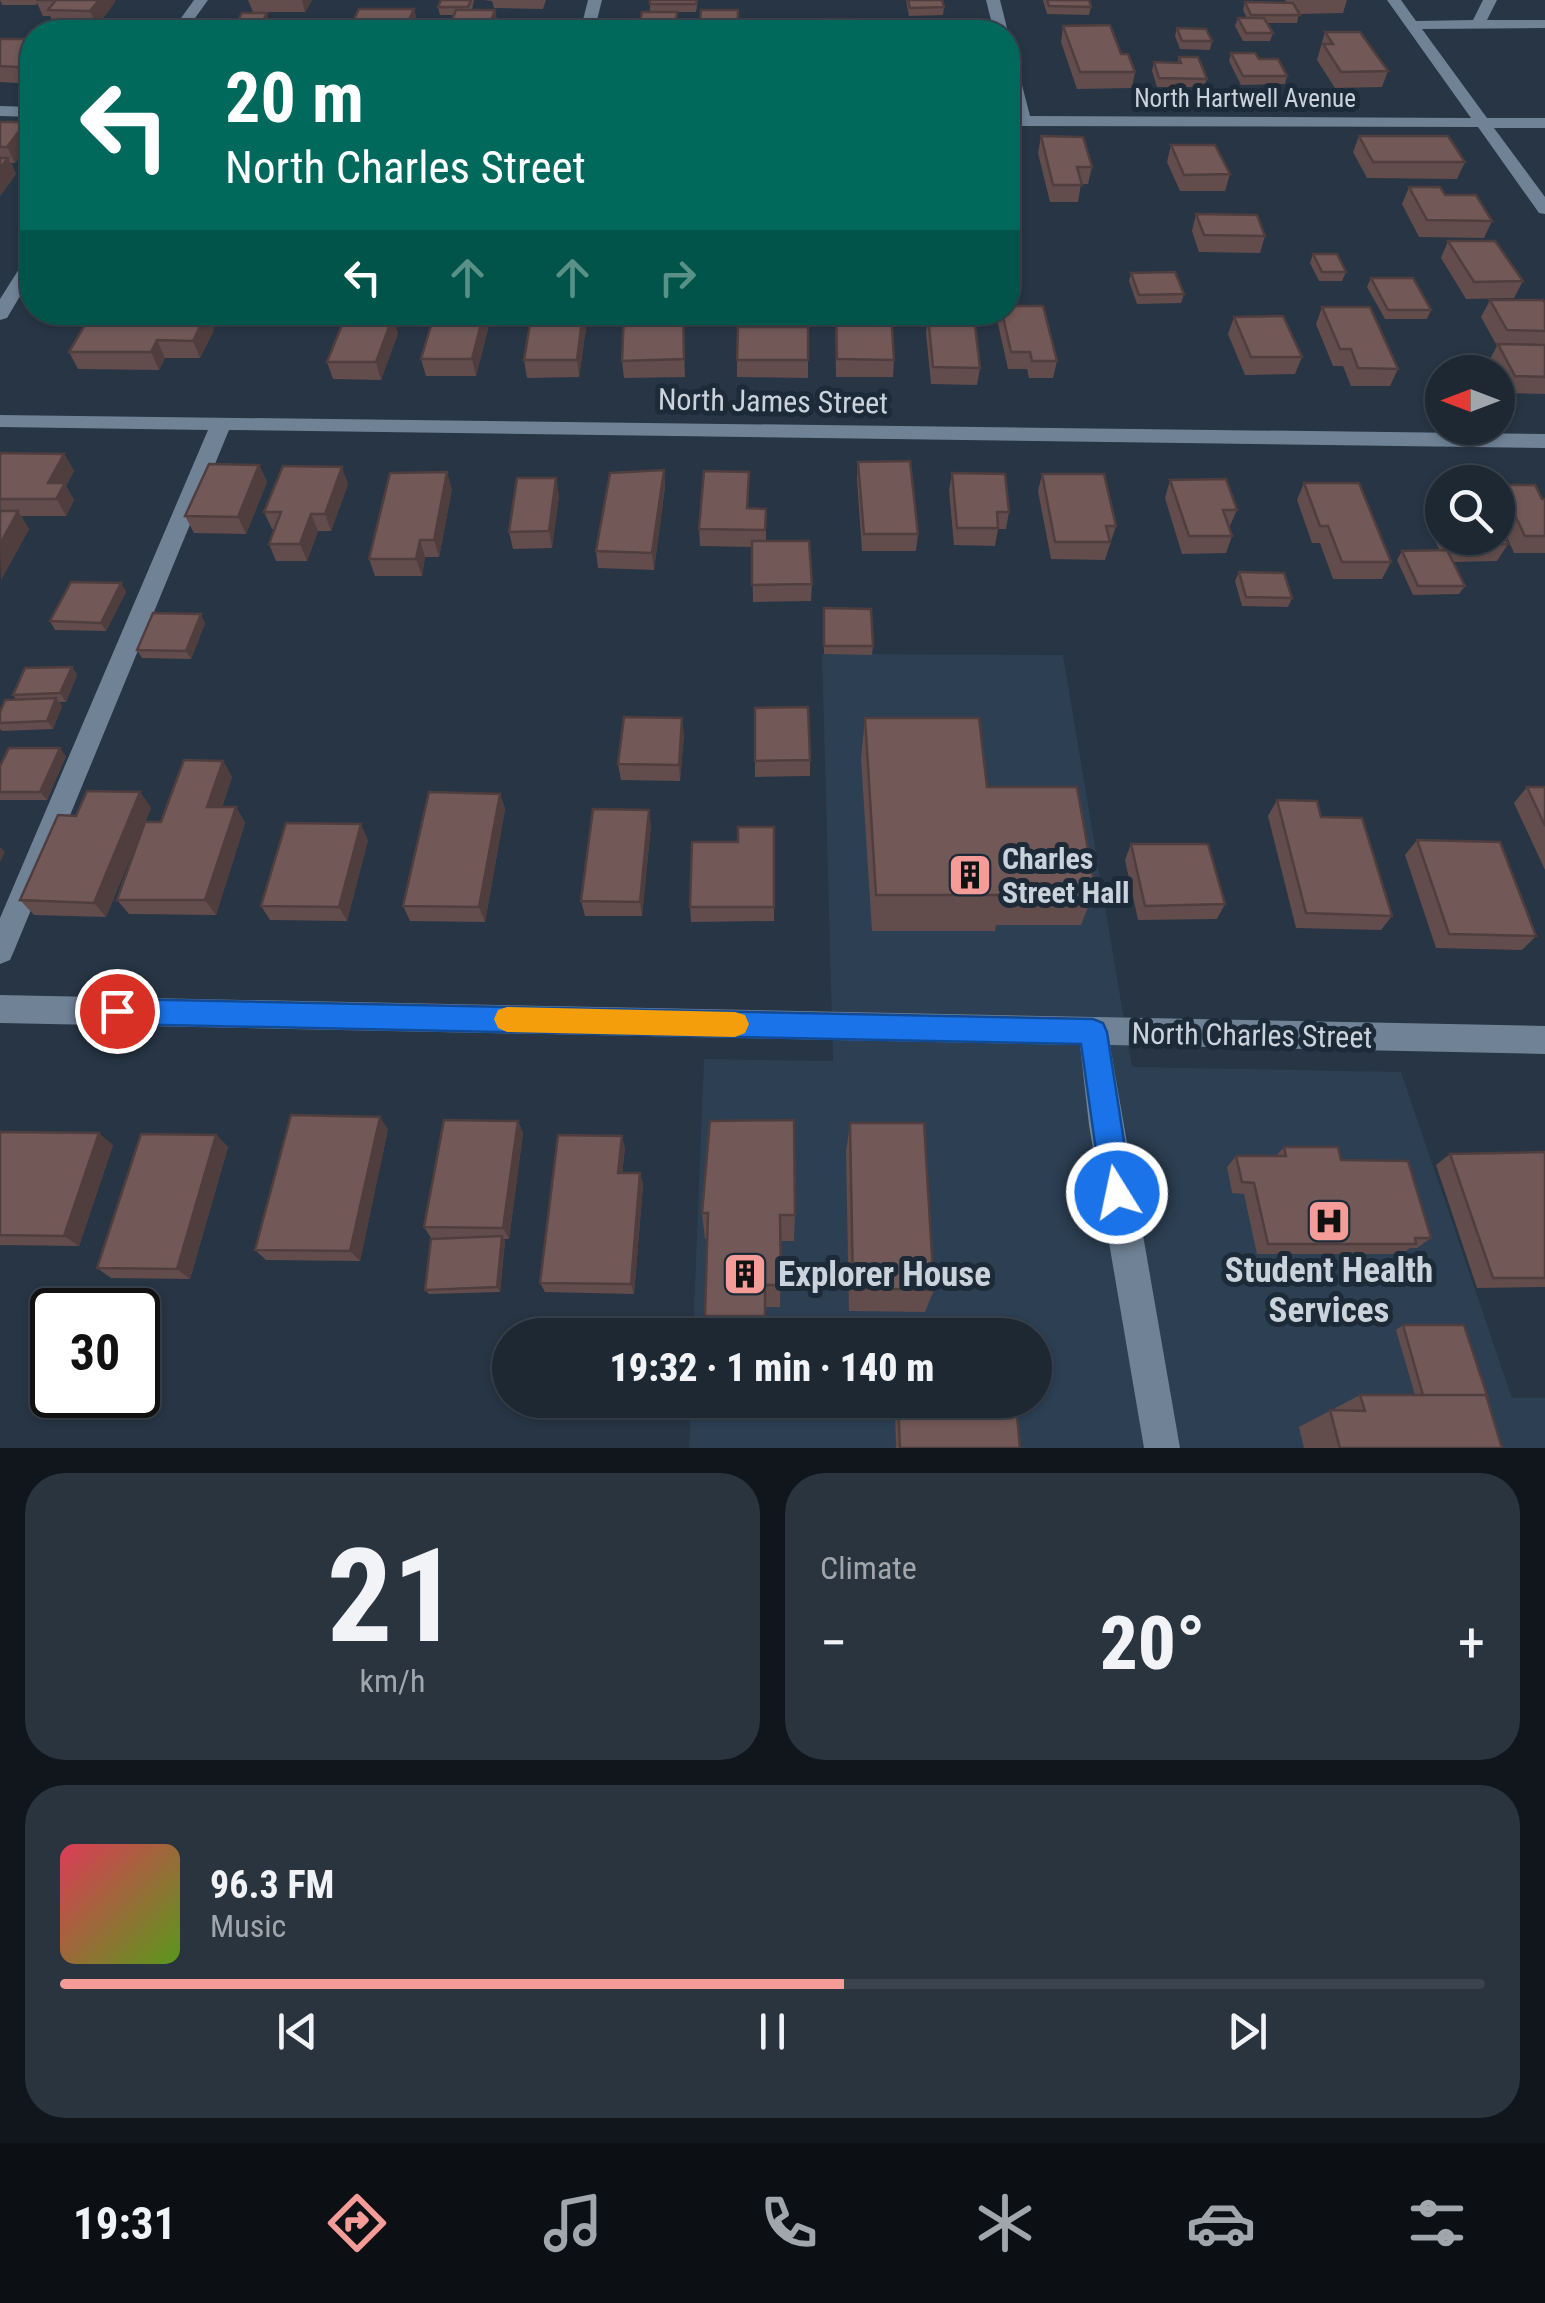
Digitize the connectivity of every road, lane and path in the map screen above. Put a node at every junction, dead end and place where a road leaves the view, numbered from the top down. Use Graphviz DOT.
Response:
graph roads {
  1 [pos="1394,0"];
  2 [pos="1490,0"];
  3 [pos="1478,24"];
  4 [pos="1545,24"];
  5 [pos="1411,25"];
  6 [pos="1020,121"];
  7 [pos="1482,123"];
  8 [pos="1545,123"];
  9 [pos="1545,209"];
  10 [pos="20,282"];
  11 [pos="0,314"];
  12 [pos="0,421"];
  13 [pos="221,424"];
  14 [pos="1545,442"];
  15 [pos="0,951"];
  16 [pos="0,1009"];
  17 [pos="1093,1032"];
  18 [pos="1545,1040"];
  19 [pos="1162,1448"];
  1 -- 5 [label="street"];
  2 -- 3 [label="street"];
  3 -- 4 [label="street"];
  3 -- 5 [label="street"];
  5 -- 7 [label="street"];
  6 -- 7 [label="street, North Hartwell Avenue"];
  7 -- 8 [label="street, North Hartwell Avenue"];
  7 -- 9 [label="street"];
  10 -- 11 [label="street"];
  12 -- 13 [label="street, North James Street"];
  13 -- 14 [label="street, North James Street"];
  13 -- 15 [label="street"];
  16 -- 17 [label="street, North Charles Street"];
  17 -- 18 [label="street, North Charles Street"];
  17 -- 19 [label="street"];
}
